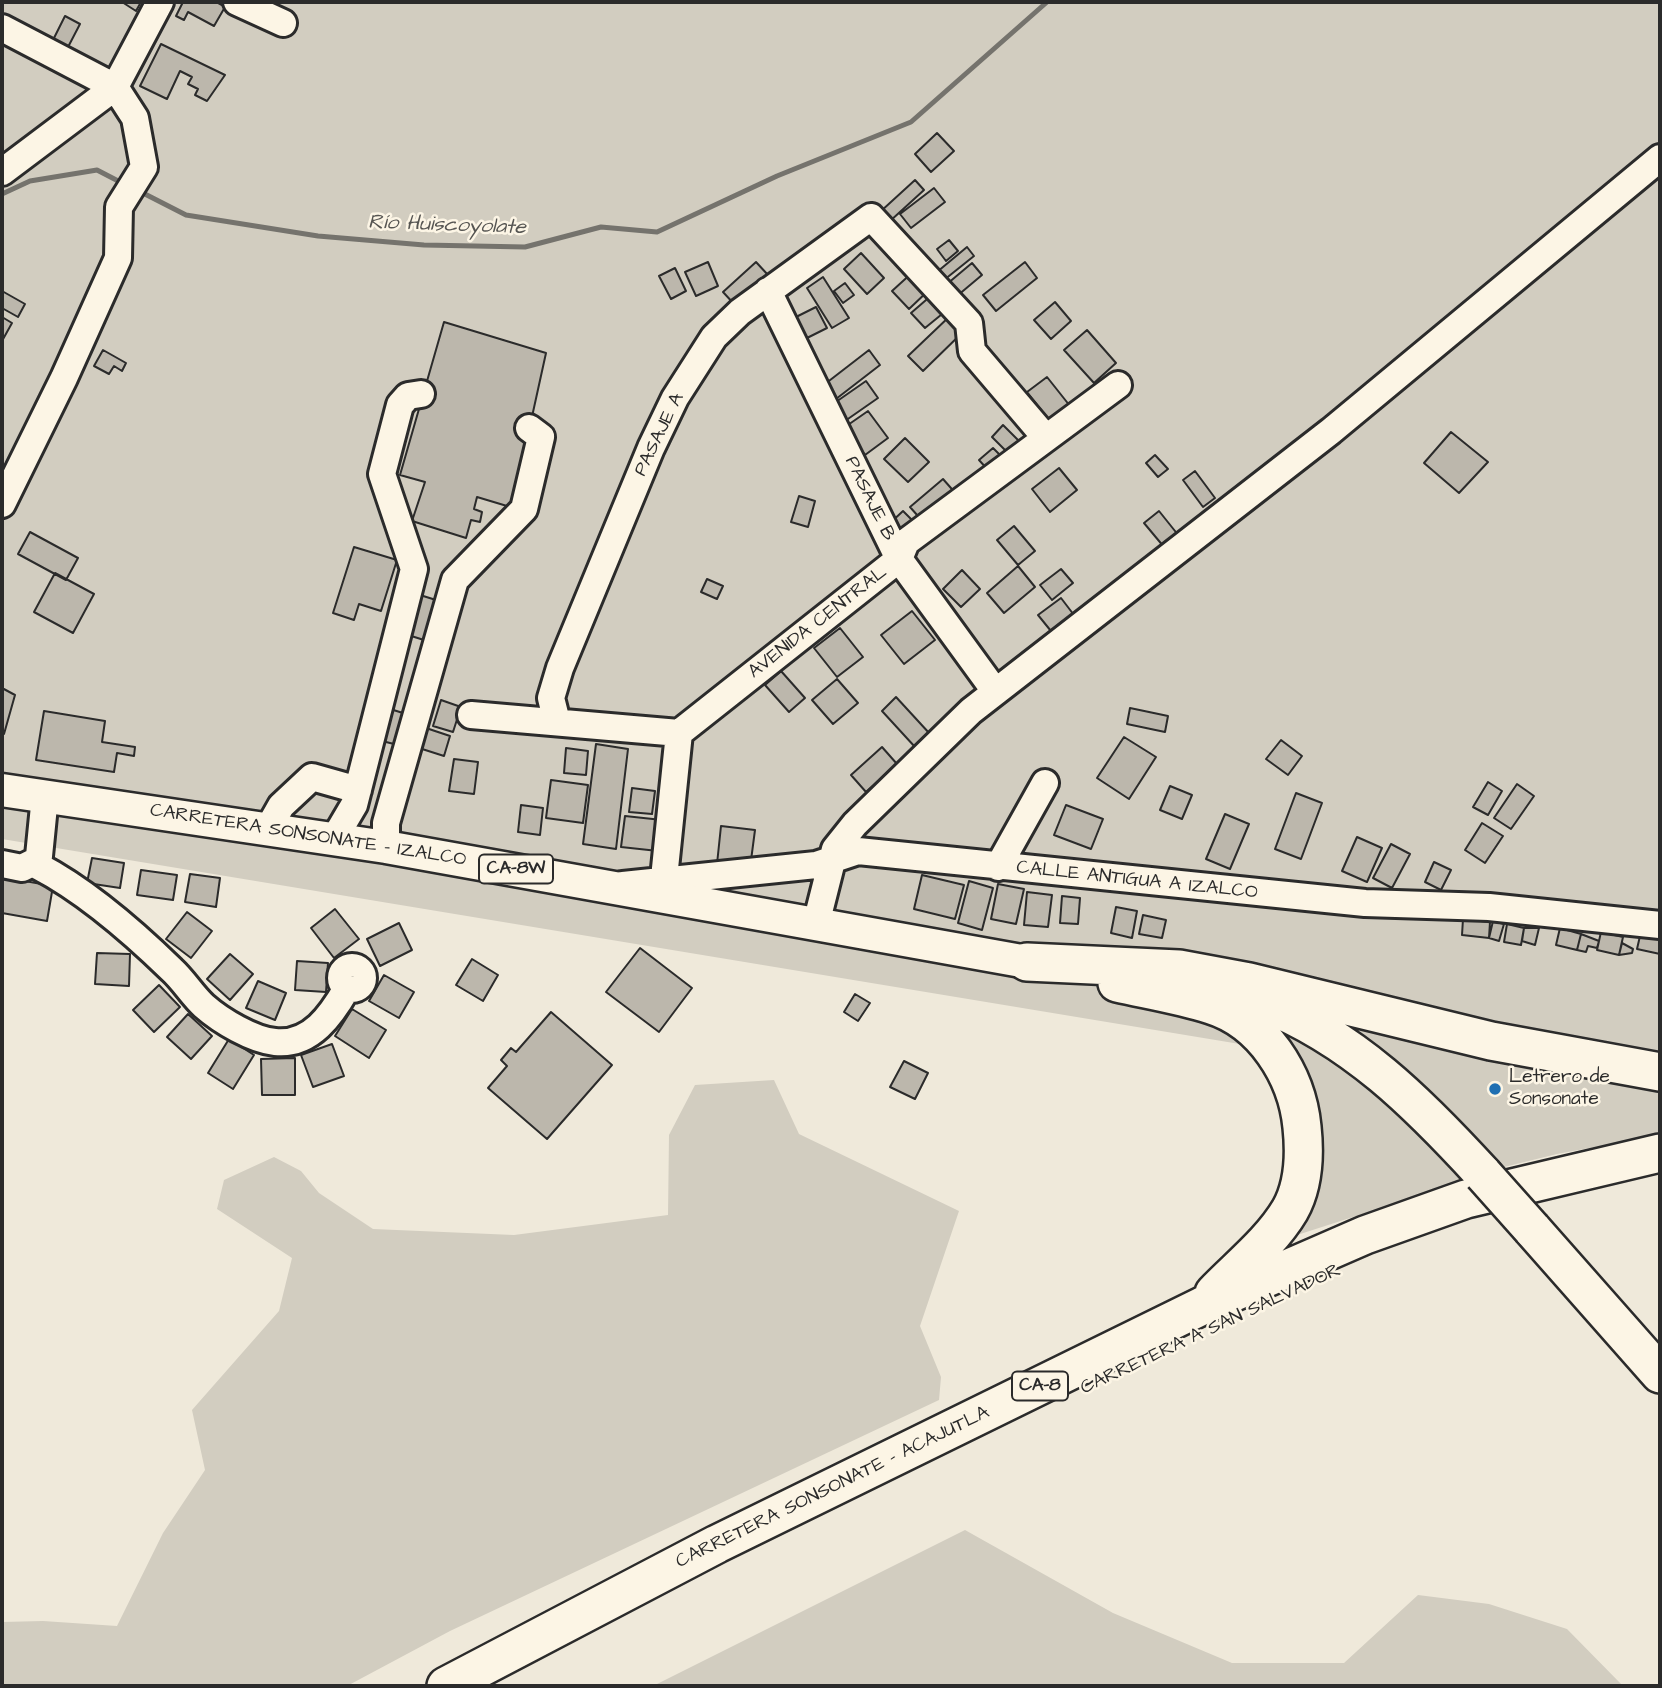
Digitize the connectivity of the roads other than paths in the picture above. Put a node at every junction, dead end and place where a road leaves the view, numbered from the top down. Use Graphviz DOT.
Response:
graph roads {
  1 [pos="160,2"];
  2 [pos="237,2"];
  3 [pos="283,23"];
  4 [pos="2,29"];
  5 [pos="115,87"];
  6 [pos="1660,158"];
  7 [pos="2,172"];
  8 [pos="768,292"];
  9 [pos="1118,385"];
  10 [pos="421,394"];
  11 [pos="529,428"];
  12 [pos="1046,438"];
  13 [pos="2,502"];
  14 [pos="899,559"];
  15 [pos="995,691"];
  16 [pos="471,715"];
  17 [pos="557,722"];
  18 [pos="680,733"];
  19 [pos="1045,783"];
  20 [pos="2,790"];
  21 [pos="358,790"];
  22 [pos="46,796"];
  23 [pos="268,829"];
  24 [pos="334,839"];
  25 [pos="386,847"];
  26 [pos="38,860"];
  27 [pos="829,862"];
  28 [pos="2,864"];
  29 [pos="998,867"];
  30 [pos="664,878"];
  31 [pos="616,886"];
  32 [pos="816,923"];
  33 [pos="1660,925"];
  34 [pos="1027,962"];
  35 [pos="347,988"];
  36 [pos="1660,1072"];
  37 [pos="1660,1153"];
  38 [pos="1660,1177"];
  39 [pos="1202,1306"];
  40 [pos="1660,1374"];
  41 [pos="446,1686"];
  42 [pos="482,1686"];
  1 -- 5 [label="street"];
  2 -- 3 [label="street"];
  4 -- 5 [label="street"];
  5 -- 7 [label="street"];
  5 -- 13 [label="street"];
  6 -- 15 [label="street"];
  8 -- 12 [label="street, PASAJE A"];
  8 -- 14 [label="street, PASAJE B"];
  8 -- 17 [label="street, PASAJE A"];
  9 -- 12 [label="street, AVENIDA CENTRAL"];
  10 -- 21 [label="street"];
  11 -- 25 [label="street"];
  12 -- 14 [label="street, AVENIDA CENTRAL"];
  14 -- 15 [label="street, PASAJE B"];
  14 -- 18 [label="street, AVENIDA CENTRAL"];
  15 -- 27 [label="street"];
  16 -- 17 [label="street"];
  17 -- 18 [label="street"];
  18 -- 30 [label="street"];
  19 -- 29 [label="street"];
  20 -- 22 [label="main road, CARRETERA SONSONATE - IZALCO / CA-8W"];
  21 -- 23 [label="street"];
  21 -- 24 [label="street"];
  22 -- 23 [label="main road, CARRETERA SONSONATE - IZALCO / CA-8W"];
  22 -- 26 [label="street"];
  23 -- 24 [label="main road, CARRETERA SONSONATE - IZALCO / CA-8W"];
  24 -- 25 [label="main road, CARRETERA SONSONATE - IZALCO / CA-8W"];
  25 -- 31 [label="main road, CARRETERA SONSONATE - IZALCO / CA-8W"];
  26 -- 28 [label="street"];
  26 -- 35 [label="street"];
  27 -- 29 [label="street, CALLE ANTIGUA A IZALCO"];
  27 -- 30 [label="street, CALLE ANTIGUA A IZALCO"];
  27 -- 32 [label="street"];
  29 -- 33 [label="street, CALLE ANTIGUA A IZALCO"];
  30 -- 31 [label="street, CALLE ANTIGUA A IZALCO"];
  31 -- 32 [label="main road, CARRETERA SONSONATE - IZALCO / CA-8W"];
  32 -- 34 [label="main road, CARRETERA SONSONATE - IZALCO / CA-8W"];
  34 -- 36 [label="highway"];
  34 -- 39 [label="highway"];
  34 -- 40 [label="highway, bridge"];
  37 -- 39 [label="highway, CARRETERA SONSONATE - ACAJUTLA / CA-8"];
  38 -- 42 [label="highway, CARRETERA A SAN SALVADOR / CA-8"];
  39 -- 41 [label="highway, CARRETERA SONSONATE - ACAJUTLA / CA-8"];
}
